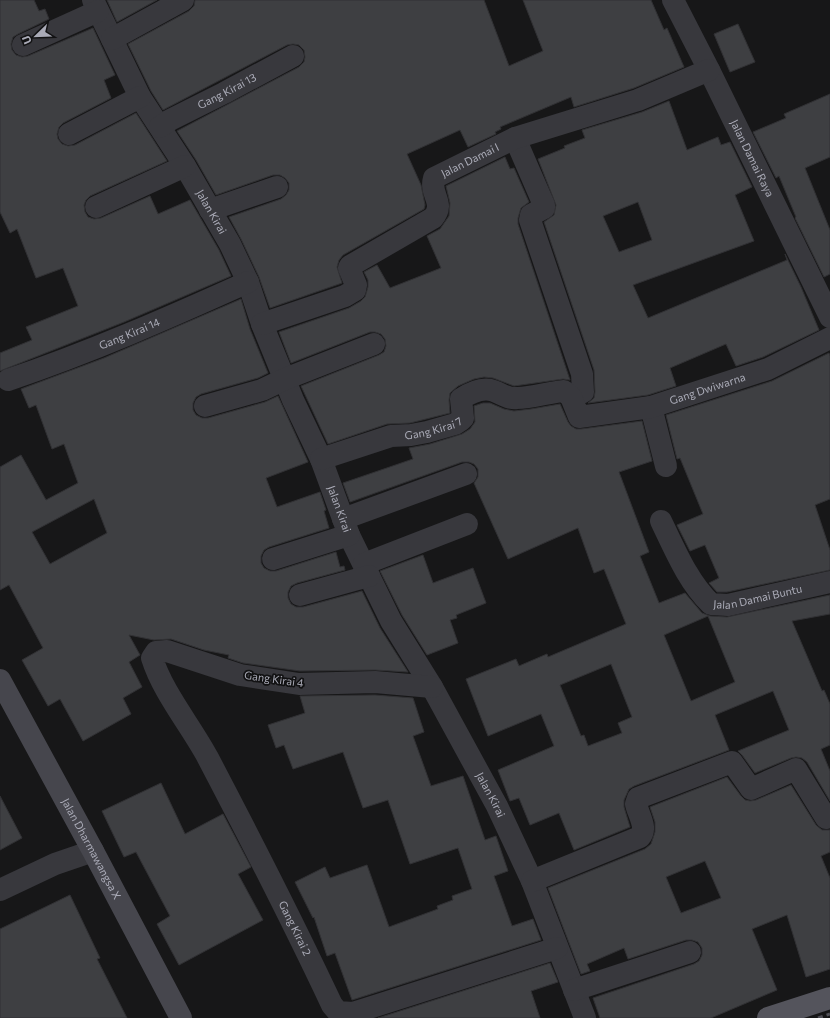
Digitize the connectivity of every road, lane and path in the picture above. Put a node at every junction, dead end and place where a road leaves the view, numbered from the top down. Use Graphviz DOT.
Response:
graph roads {
  1 [pos="183,0"];
  2 [pos="673,0"];
  3 [pos="96,5"];
  4 [pos="112,39"];
  5 [pos="23,45"];
  6 [pos="293,56"];
  7 [pos="709,70"];
  8 [pos="140,97"];
  9 [pos="160,127"];
  10 [pos="69,134"];
  11 [pos="516,138"];
  12 [pos="185,166"];
  13 [pos="277,187"];
  14 [pos="96,207"];
  15 [pos="210,210"];
  16 [pos="248,282"];
  17 [pos="823,287"];
  18 [pos="830,317"];
  19 [pos="262,324"];
  20 [pos="830,338"];
  21 [pos="374,344"];
  22 [pos="285,379"];
  23 [pos="8,380"];
  24 [pos="571,397"];
  25 [pos="205,406"];
  26 [pos="650,407"];
  27 [pos="321,459"];
  28 [pos="666,466"];
  29 [pos="466,474"];
  30 [pos="661,521"];
  31 [pos="467,524"];
  32 [pos="346,527"];
  33 [pos="273,559"];
  34 [pos="366,570"];
  35 [pos="830,582"];
  36 [pos="300,595"];
  37 [pos="167,651"];
  38 [pos="0,680"];
  39 [pos="432,687"];
  40 [pos="830,817"];
  41 [pos="93,851"];
  42 [pos="532,881"];
  43 [pos="0,890"];
  44 [pos="557,948"];
  45 [pos="690,952"];
  46 [pos="574,990"];
  47 [pos="830,998"];
  48 [pos="181,1018"];
  49 [pos="586,1018"];
  50 [pos="768,1018"];
  1 -- 4 [label="street"];
  2 -- 7 [label="street, Jalan Damai Raya"];
  3 -- 4 [label="street, Jalan Kirai"];
  3 -- 5 [label="street"];
  4 -- 8 [label="street, Jalan Kirai"];
  6 -- 9 [label="street, Gang Kirai 13"];
  7 -- 11 [label="street, Jalan Damai I"];
  7 -- 17 [label="street, Jalan Damai Raya"];
  8 -- 9 [label="street, Jalan Kirai"];
  8 -- 10 [label="street"];
  9 -- 12 [label="street, Jalan Kirai"];
  11 -- 19 [label="street, Jalan Damai I"];
  11 -- 24 [label="street"];
  12 -- 14 [label="street"];
  12 -- 15 [label="street, Jalan Kirai"];
  13 -- 15 [label="street"];
  15 -- 16 [label="street, Jalan Kirai"];
  16 -- 19 [label="street, Jalan Kirai"];
  16 -- 23 [label="street, Gang Kirai 14"];
  17 -- 18 [label="street, Jalan Damai Raya"];
  19 -- 22 [label="street, Jalan Kirai"];
  20 -- 26 [label="street, Gang Dwiwarna"];
  21 -- 22 [label="street"];
  22 -- 25 [label="street"];
  22 -- 27 [label="street, Jalan Kirai"];
  24 -- 26 [label="street, Gang Dwiwarna"];
  24 -- 27 [label="street, Gang Kirai 7"];
  26 -- 28 [label="street"];
  27 -- 32 [label="street, Jalan Kirai"];
  29 -- 32 [label="street"];
  30 -- 35 [label="street, Jalan Damai Buntu"];
  31 -- 34 [label="street"];
  32 -- 33 [label="street"];
  32 -- 34 [label="street, Jalan Kirai"];
  34 -- 36 [label="street"];
  34 -- 39 [label="street, Jalan Kirai"];
  37 -- 39 [label="street, Gang Kirai 4"];
  37 -- 44 [label="street, Gang Kirai 2"];
  38 -- 41 [label="street, Jalan Dharmawangsa X"];
  39 -- 42 [label="street, Jalan Kirai"];
  40 -- 42 [label="street"];
  41 -- 43 [label="street"];
  41 -- 48 [label="street, Jalan Dharmawangsa X"];
  42 -- 44 [label="street, Jalan Kirai"];
  44 -- 46 [label="street, Jalan Kirai"];
  45 -- 46 [label="street"];
  46 -- 49 [label="street, Jalan Kirai"];
  47 -- 50 [label="main road"];
}
